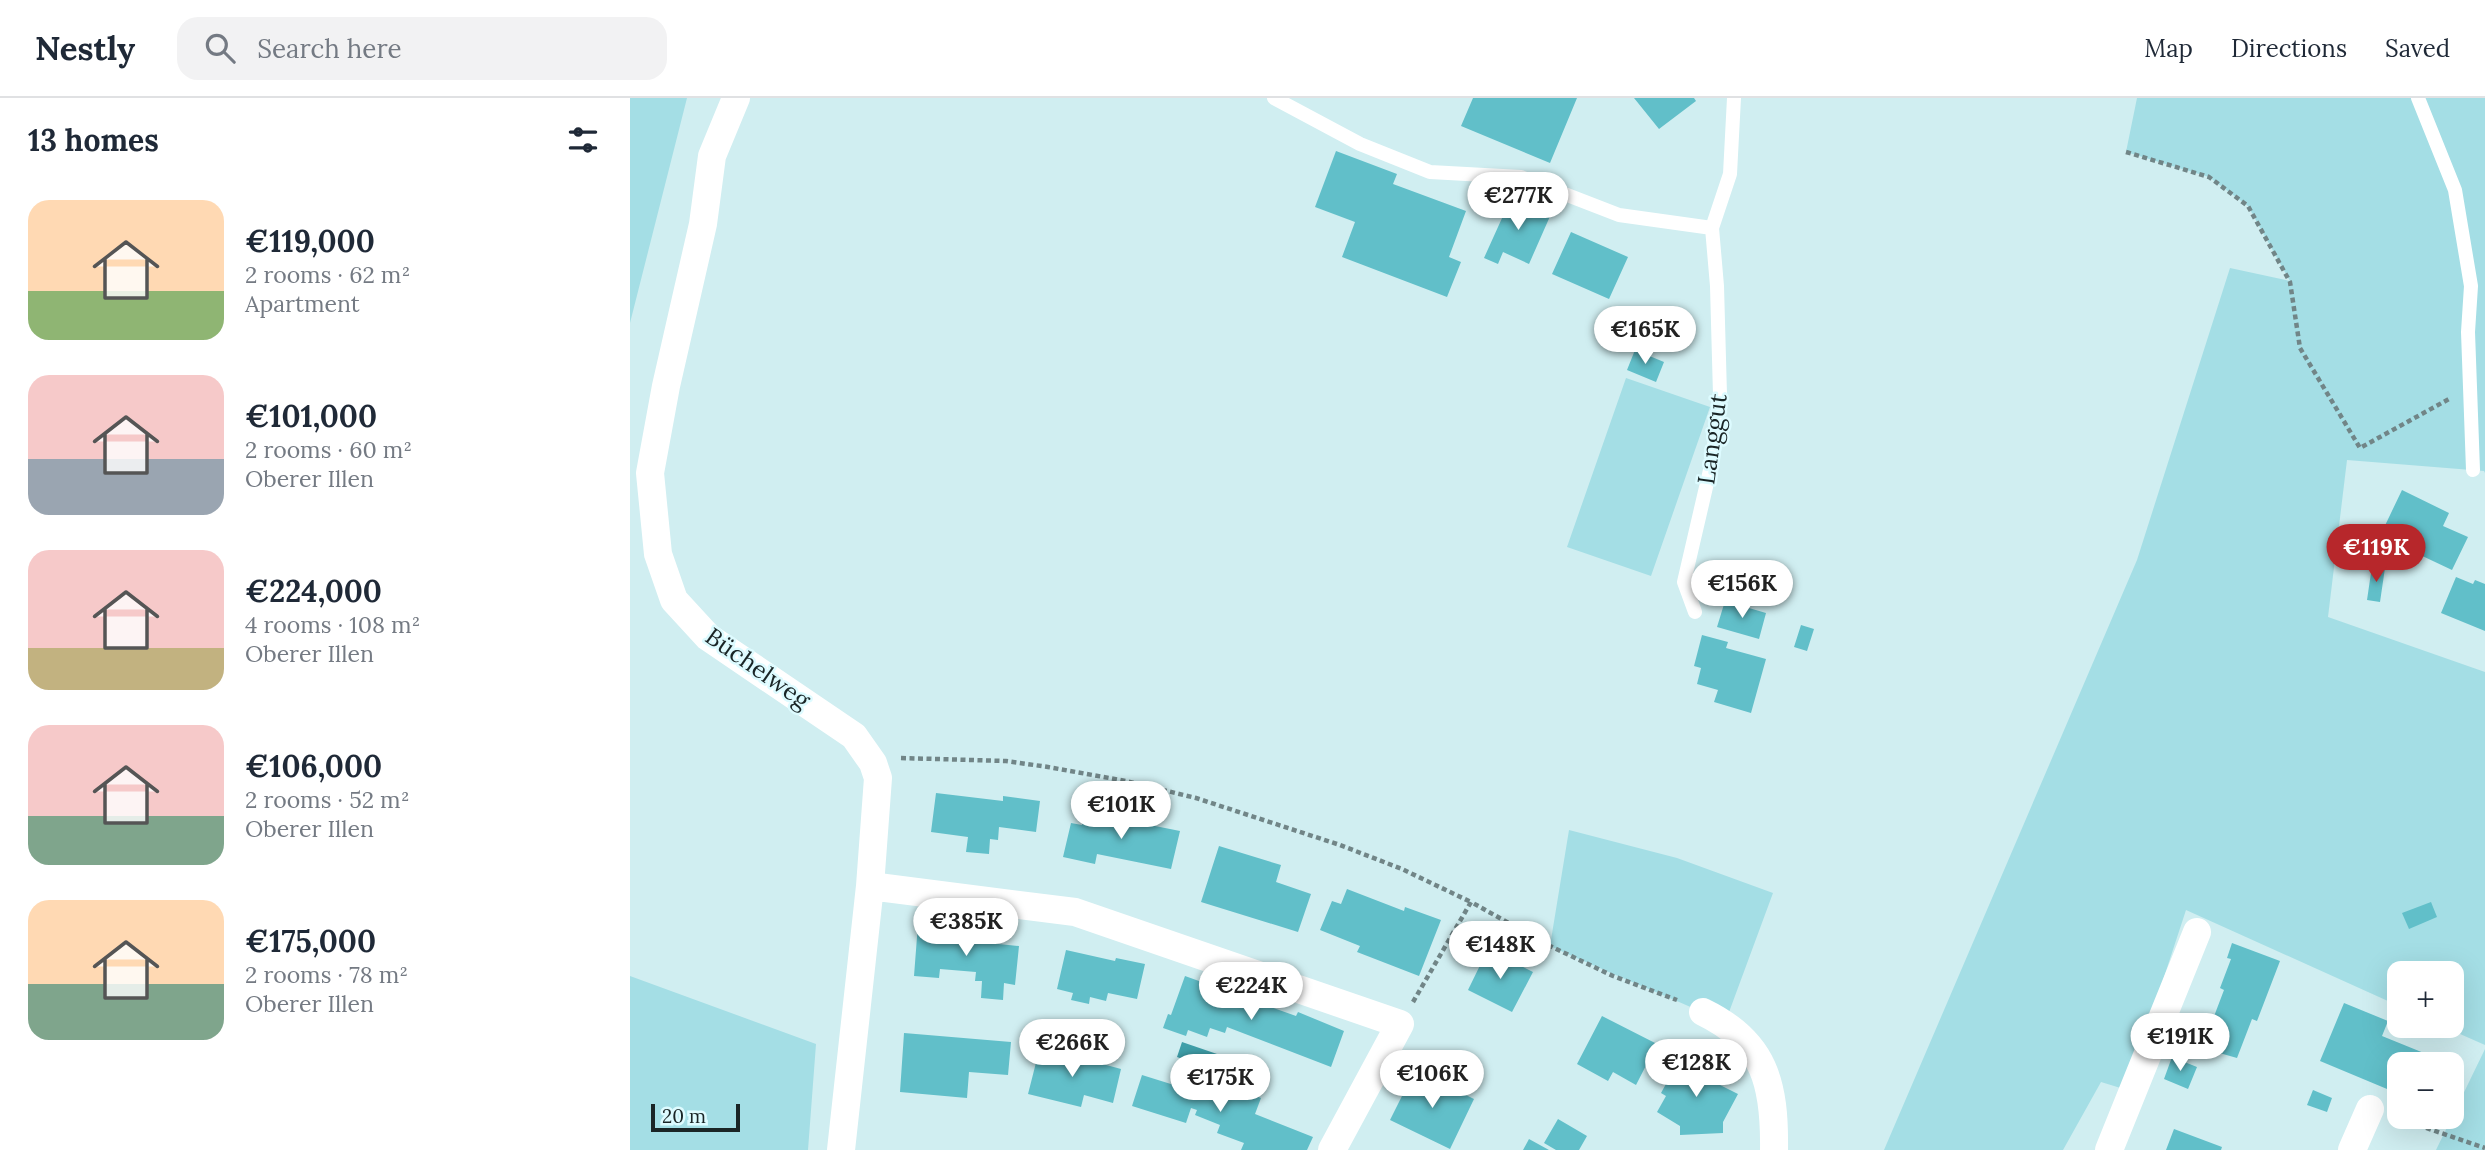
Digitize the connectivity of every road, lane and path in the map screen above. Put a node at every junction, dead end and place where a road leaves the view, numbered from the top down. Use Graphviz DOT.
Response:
graph roads {
  1 [pos="736,98"];
  2 [pos="1274,98"];
  3 [pos="1734,98"];
  4 [pos="2418,98"];
  5 [pos="2126,152"];
  6 [pos="1712,228"];
  7 [pos="2470,387"];
  8 [pos="2473,470"];
  9 [pos="1695,612"];
  10 [pos="873,764"];
  11 [pos="870,886"];
  12 [pos="1471,902"];
  13 [pos="2197,932"];
  14 [pos="1703,1012"];
  15 [pos="1400,1024"];
  16 [pos="2361,1130"];
  17 [pos="2485,1147"];
  18 [pos="841,1150"];
  19 [pos="1332,1150"];
  20 [pos="1774,1150"];
  21 [pos="2109,1150"];
  1 -- 10 [label="street, Büchelweg"];
  2 -- 6 [label="lane"];
  3 -- 6 [label="lane, Langgut"];
  4 -- 7 [label="lane"];
  5 -- 7 [label="path"];
  6 -- 9 [label="lane, Langgut"];
  7 -- 8 [label="lane"];
  10 -- 11 [label="street, Büchelweg"];
  10 -- 12 [label="path"];
  11 -- 15 [label="street"];
  11 -- 18 [label="street, Büchelweg"];
  12 -- 14 [label="path"];
  12 -- 15 [label="path"];
  13 -- 21 [label="street"];
  14 -- 20 [label="street"];
  15 -- 19 [label="street"];
  16 -- 17 [label="path"];
}
